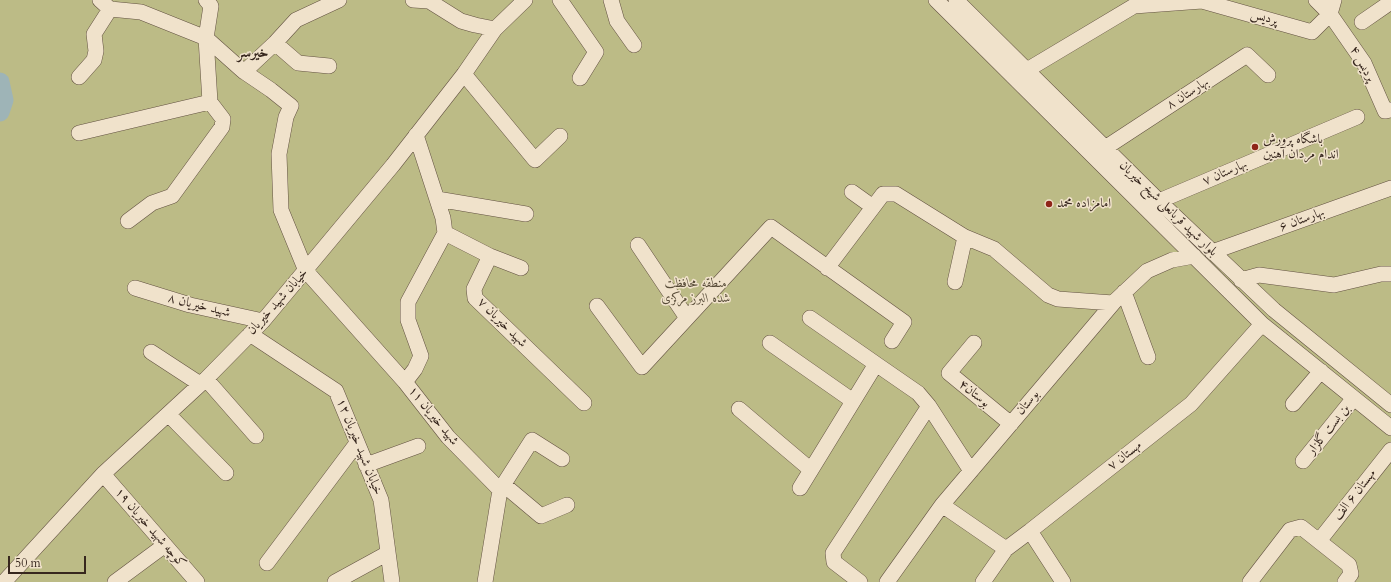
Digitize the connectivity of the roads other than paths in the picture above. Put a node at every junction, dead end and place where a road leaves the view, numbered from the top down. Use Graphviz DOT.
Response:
graph roads {
  1 [pos="206,0"];
  2 [pos="339,0"];
  3 [pos="413,0"];
  4 [pos="430,0"];
  5 [pos="525,0"];
  6 [pos="560,0"];
  7 [pos="611,0"];
  8 [pos="936,0"];
  9 [pos="956,0"];
  10 [pos="1202,0"];
  11 [pos="1316,0"];
  12 [pos="1391,2"];
  13 [pos="105,4"];
  14 [pos="1235,6"];
  15 [pos="1332,7"];
  16 [pos="1362,22"];
  17 [pos="475,25"];
  18 [pos="495,29"];
  19 [pos="206,38"];
  20 [pos="275,44"];
  21 [pos="634,45"];
  22 [pos="481,50"];
  23 [pos="329,66"];
  24 [pos="1027,70"];
  25 [pos="244,72"];
  26 [pos="464,74"];
  27 [pos="1268,75"];
  28 [pos="79,77"];
  29 [pos="580,78"];
  30 [pos="210,102"];
  31 [pos="1391,110"];
  32 [pos="1357,118"];
  33 [pos="79,133"];
  34 [pos="416,135"];
  35 [pos="560,136"];
  36 [pos="1100,152"];
  37 [pos="1391,188"];
  38 [pos="852,192"];
  39 [pos="437,199"];
  40 [pos="1159,201"];
  41 [pos="873,207"];
  42 [pos="526,214"];
  43 [pos="128,221"];
  44 [pos="445,233"];
  45 [pos="965,237"];
  46 [pos="638,245"];
  47 [pos="1212,252"];
  48 [pos="490,256"];
  49 [pos="1194,256"];
  50 [pos="521,268"];
  51 [pos="827,268"];
  52 [pos="306,271"];
  53 [pos="1391,274"];
  54 [pos="1241,280"];
  55 [pos="955,282"];
  56 [pos="135,288"];
  57 [pos="1124,292"];
  58 [pos="1113,304"];
  59 [pos="597,306"];
  60 [pos="687,318"];
  61 [pos="810,318"];
  62 [pos="263,321"];
  63 [pos="1262,324"];
  64 [pos="250,334"];
  65 [pos="892,341"];
  66 [pos="770,343"];
  67 [pos="974,343"];
  68 [pos="151,352"];
  69 [pos="1148,357"];
  70 [pos="876,364"];
  71 [pos="1321,371"];
  72 [pos="203,381"];
  73 [pos="405,382"];
  74 [pos="1354,398"];
  75 [pos="853,401"];
  76 [pos="584,404"];
  77 [pos="1293,404"];
  78 [pos="1391,405"];
  79 [pos="929,406"];
  80 [pos="739,409"];
  81 [pos="168,414"];
  82 [pos="1011,424"];
  83 [pos="1391,428"];
  84 [pos="256,436"];
  85 [pos="357,443"];
  86 [pos="418,446"];
  87 [pos="1391,450"];
  88 [pos="562,459"];
  89 [pos="1303,461"];
  90 [pos="366,465"];
  91 [pos="811,470"];
  92 [pos="971,470"];
  93 [pos="104,474"];
  94 [pos="226,474"];
  95 [pos="502,487"];
  96 [pos="800,488"];
  97 [pos="567,505"];
  98 [pos="942,505"];
  99 [pos="1030,531"];
  100 [pos="1319,541"];
  101 [pos="165,546"];
  102 [pos="1006,549"];
  103 [pos="388,553"];
  104 [pos="267,563"];
  105 [pos="4,582"];
  106 [pos="115,582"];
  107 [pos="197,582"];
  108 [pos="335,582"];
  109 [pos="392,582"];
  110 [pos="485,582"];
  111 [pos="860,582"];
  112 [pos="887,582"];
  113 [pos="983,582"];
  114 [pos="1063,582"];
  115 [pos="1250,582"];
  116 [pos="1344,582"];
  1 -- 19 [label="street"];
  2 -- 20 [label="street"];
  3 -- 4 [label="street"];
  4 -- 17 [label="street"];
  5 -- 18 [label="street, خیابان شهید خیریان"];
  6 -- 29 [label="street"];
  7 -- 21 [label="street"];
  8 -- 36 [label="street"];
  9 -- 24 [label="street, بلوار شهید قربانعلی شیخ خیریان"];
  10 -- 14 [label="street, پردیس"];
  10 -- 24 [label="street, پردیس"];
  11 -- 15 [label="street"];
  12 -- 16 [label="street"];
  13 -- 19 [label="street"];
  13 -- 28 [label="street"];
  14 -- 15 [label="street, پردیس"];
  15 -- 31 [label="street, پردیس ۴"];
  17 -- 18 [label="street"];
  17 -- 22 [label="street"];
  18 -- 22 [label="street, خیابان شهید خیریان"];
  19 -- 25 [label="street"];
  19 -- 30 [label="street"];
  20 -- 23 [label="street"];
  20 -- 25 [label="street"];
  22 -- 26 [label="street, خیابان شهید خیریان"];
  24 -- 36 [label="street, بلوار شهید قربانعلی شیخ خیریان"];
  25 -- 52 [label="street, شهید خیریان ۱۱"];
  26 -- 34 [label="street, خیابان شهید خیریان"];
  26 -- 35 [label="street"];
  27 -- 36 [label="street, بهارستان ۸"];
  30 -- 33 [label="street"];
  30 -- 43 [label="street"];
  32 -- 40 [label="street, بهارستان ۷"];
  34 -- 39 [label="street"];
  34 -- 52 [label="street, خیابان شهید خیریان"];
  36 -- 40 [label="street, بلوار شهید قربانعلی شیخ خیریان"];
  36 -- 49 [label="street"];
  37 -- 47 [label="street, بهارستان ۶"];
  38 -- 41 [label="street"];
  39 -- 42 [label="street"];
  39 -- 44 [label="street"];
  40 -- 47 [label="street, بلوار شهید قربانعلی شیخ خیریان"];
  41 -- 45 [label="street"];
  41 -- 51 [label="street"];
  44 -- 48 [label="street"];
  44 -- 73 [label="street"];
  45 -- 55 [label="street"];
  45 -- 58 [label="street"];
  46 -- 60 [label="street"];
  47 -- 54 [label="street, بلوار شهید قربانعلی شیخ خیریان"];
  48 -- 50 [label="street"];
  48 -- 76 [label="street, شهید خیریان ۷"];
  49 -- 57 [label="street, بوستان"];
  49 -- 63 [label="street"];
  51 -- 60 [label="street"];
  51 -- 65 [label="street"];
  52 -- 62 [label="street, خیابان شهید خیریان"];
  52 -- 73 [label="street, شهید خیریان ۱۱"];
  53 -- 54 [label="street"];
  54 -- 78 [label="street, بلوار شهید قربانعلی شیخ خیریان"];
  56 -- 62 [label="street, شهید خیریان ۸"];
  57 -- 58 [label="street, بوستان"];
  57 -- 69 [label="street"];
  58 -- 82 [label="street, بوستان"];
  59 -- 60 [label="street"];
  61 -- 70 [label="street"];
  62 -- 64 [label="street, خیابان شهید خیریان"];
  63 -- 71 [label="street"];
  63 -- 99 [label="street, مهستان ۷"];
  64 -- 72 [label="street, خیابان شهید خیریان"];
  64 -- 85 [label="street, خیابان شهید خیریان ۱۲"];
  66 -- 75 [label="street"];
  67 -- 82 [label="street, بوستان۴"];
  68 -- 72 [label="street"];
  70 -- 75 [label="street"];
  70 -- 79 [label="street"];
  71 -- 74 [label="street"];
  71 -- 77 [label="street"];
  72 -- 81 [label="street, خیابان شهید خیریان"];
  72 -- 84 [label="street"];
  73 -- 95 [label="street, شهید خیریان ۱۱"];
  74 -- 83 [label="street"];
  74 -- 89 [label="street, بن بست گلزار"];
  75 -- 91 [label="street"];
  79 -- 92 [label="street"];
  79 -- 111 [label="street"];
  80 -- 91 [label="street"];
  81 -- 93 [label="street, خیابان شهید خیریان"];
  81 -- 94 [label="street"];
  82 -- 92 [label="street, بوستان"];
  85 -- 90 [label="street, خیابان شهید خیریان ۱۲"];
  85 -- 104 [label="street"];
  86 -- 90 [label="street"];
  87 -- 100 [label="street, مهستان ۶ الف"];
  88 -- 95 [label="street"];
  90 -- 103 [label="street, خیابان شهید خیریان ۱۲"];
  91 -- 96 [label="street"];
  92 -- 98 [label="street, بوستان"];
  93 -- 101 [label="street, کوچه شهید خیریان ۱۹"];
  93 -- 105 [label="street, خیابان شهید خیریان"];
  95 -- 97 [label="street, شهید خیریان ۱۱"];
  95 -- 110 [label="street"];
  98 -- 102 [label="street"];
  98 -- 112 [label="street, بوستان"];
  99 -- 102 [label="street, مهستان ۷"];
  99 -- 114 [label="street"];
  100 -- 115 [label="street"];
  100 -- 116 [label="street"];
  101 -- 106 [label="street"];
  101 -- 107 [label="street, کوچه شهید خیریان ۱۹"];
  102 -- 113 [label="street, مهستان ۷"];
  103 -- 108 [label="street"];
  103 -- 109 [label="street, خیابان شهید خیریان ۱۲"];
}
